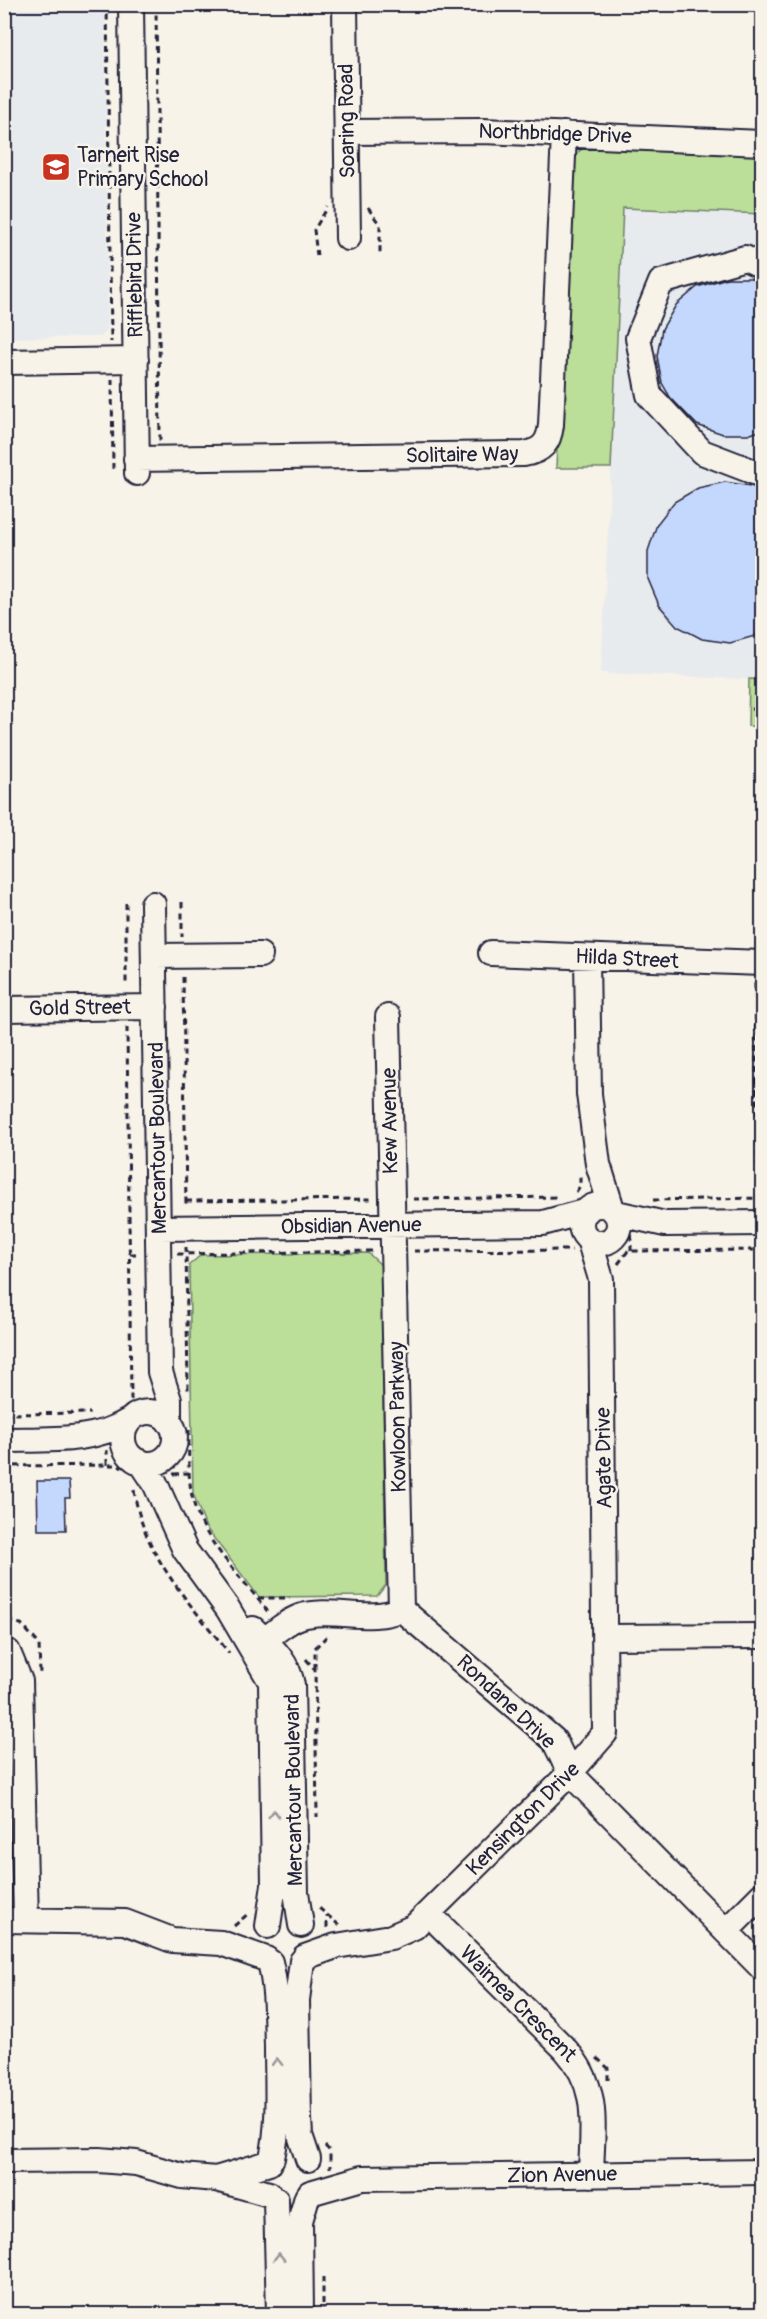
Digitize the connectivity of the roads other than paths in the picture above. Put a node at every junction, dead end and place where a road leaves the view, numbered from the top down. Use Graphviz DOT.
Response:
graph roads {
  1 [pos="131,4"];
  2 [pos="345,4"];
  3 [pos="347,132"];
  4 [pos="564,134"];
  5 [pos="762,142"];
  6 [pos="348,237"];
  7 [pos="762,266"];
  8 [pos="136,360"];
  9 [pos="4,362"];
  10 [pos="136,466"];
  11 [pos="762,475"];
  12 [pos="153,904"];
  13 [pos="491,952"];
  14 [pos="260,955"];
  15 [pos="154,956"];
  16 [pos="587,957"];
  17 [pos="759,972"];
  18 [pos="155,1007"];
  19 [pos="4,1009"];
  20 [pos="388,1017"];
  21 [pos="591,1206"];
  22 [pos="543,1223"];
  23 [pos="762,1223"];
  24 [pos="665,1224"];
  25 [pos="393,1225"];
  26 [pos="159,1228"];
  27 [pos="595,1242"];
  28 [pos="160,1372"];
  29 [pos="130,1414"];
  30 [pos="179,1422"];
  31 [pos="73,1439"];
  32 [pos="4,1440"];
  33 [pos="168,1456"];
  34 [pos="132,1462"];
  35 [pos="165,1505"];
  36 [pos="401,1609"];
  37 [pos="762,1636"];
  38 [pos="606,1637"];
  39 [pos="258,1645"];
  40 [pos="8,1652"];
  41 [pos="570,1773"];
  42 [pos="762,1895"];
  43 [pos="429,1914"];
  44 [pos="15,1920"];
  45 [pos="262,1921"];
  46 [pos="303,1926"];
  47 [pos="726,1931"];
  48 [pos="350,1933"];
  49 [pos="223,1935"];
  50 [pos="304,1959"];
  51 [pos="268,1961"];
  52 [pos="762,1968"];
  53 [pos="317,2159"];
  54 [pos="4,2161"];
  55 [pos="270,2161"];
  56 [pos="762,2172"];
  57 [pos="591,2175"];
  58 [pos="362,2178"];
  59 [pos="216,2179"];
  60 [pos="308,2195"];
  61 [pos="272,2197"];
  62 [pos="279,2314"];
  63 [pos="301,2314"];
  1 -- 8 [label="street, Rifflebird Drive"];
  2 -- 3 [label="street, Soaring Road"];
  3 -- 4 [label="street, Northbridge Drive"];
  3 -- 6 [label="street, Soaring Road"];
  4 -- 5 [label="street, Northbridge Drive"];
  4 -- 10 [label="street, Solitaire Way"];
  7 -- 11 [label="street"];
  8 -- 9 [label="street"];
  8 -- 10 [label="street, Rifflebird Drive"];
  12 -- 15 [label="street, Mercantour Boulevard"];
  13 -- 16 [label="street, Hilda Street"];
  14 -- 15 [label="street"];
  15 -- 18 [label="street, Mercantour Boulevard"];
  16 -- 17 [label="street, Hilda Street"];
  16 -- 21 [label="street"];
  18 -- 19 [label="street, Gold Street"];
  18 -- 26 [label="street, Mercantour Boulevard"];
  20 -- 25 [label="street, Kew Avenue"];
  21 -- 22 [label="street, Obsidian Avenue"];
  21 -- 24 [label="street, Obsidian Avenue"];
  21 -- 27 [label="street"];
  21 -- 27 [label="street"];
  22 -- 25 [label="street, Obsidian Avenue"];
  22 -- 27 [label="street, Obsidian Avenue"];
  23 -- 24 [label="street, Obsidian Avenue"];
  24 -- 27 [label="street, Obsidian Avenue"];
  25 -- 26 [label="street, Obsidian Avenue"];
  25 -- 36 [label="street, Kowloon Parkway"];
  26 -- 28 [label="street, Mercantour Boulevard"];
  27 -- 38 [label="street, Agate Drive"];
  28 -- 29 [label="street, Mercantour Boulevard"];
  28 -- 30 [label="street, Mercantour Boulevard"];
  29 -- 30 [label="street"];
  29 -- 31 [label="street"];
  29 -- 34 [label="street"];
  30 -- 33 [label="street"];
  31 -- 32 [label="street"];
  31 -- 34 [label="street"];
  33 -- 34 [label="street"];
  33 -- 35 [label="street, Mercantour Boulevard"];
  34 -- 35 [label="street, Mercantour Boulevard"];
  35 -- 39 [label="street, Mercantour Boulevard"];
  36 -- 39 [label="street"];
  36 -- 41 [label="street, Rondane Drive"];
  37 -- 38 [label="street"];
  38 -- 41 [label="street, Kensington Drive"];
  45 -- 39 [label="street, Mercantour Boulevard, one-way"];
  39 -- 46 [label="street, Mercantour Boulevard"];
  40 -- 44 [label="street"];
  41 -- 43 [label="street, Kensington Drive"];
  41 -- 47 [label="street, Rondane Drive"];
  42 -- 47 [label="street"];
  43 -- 48 [label="street, Kensington Drive"];
  43 -- 57 [label="street, Waimea Crescent"];
  44 -- 49 [label="street"];
  45 -- 46 [label="street"];
  45 -- 49 [label="street"];
  45 -- 51 [label="street"];
  46 -- 48 [label="street, Kensington Drive"];
  46 -- 50 [label="street"];
  47 -- 52 [label="street, Rondane Drive"];
  48 -- 50 [label="street, Kensington Drive"];
  49 -- 51 [label="street"];
  50 -- 51 [label="street"];
  50 -- 53 [label="street"];
  55 -- 51 [label="street, one-way"];
  53 -- 55 [label="street"];
  53 -- 58 [label="street, Zion Avenue"];
  53 -- 60 [label="street"];
  54 -- 59 [label="street"];
  55 -- 59 [label="street"];
  55 -- 61 [label="street"];
  56 -- 57 [label="street, Zion Avenue"];
  57 -- 58 [label="street, Zion Avenue"];
  58 -- 60 [label="street, Zion Avenue"];
  59 -- 61 [label="street"];
  60 -- 61 [label="street"];
  60 -- 63 [label="street"];
  62 -- 61 [label="street, one-way"];
}
